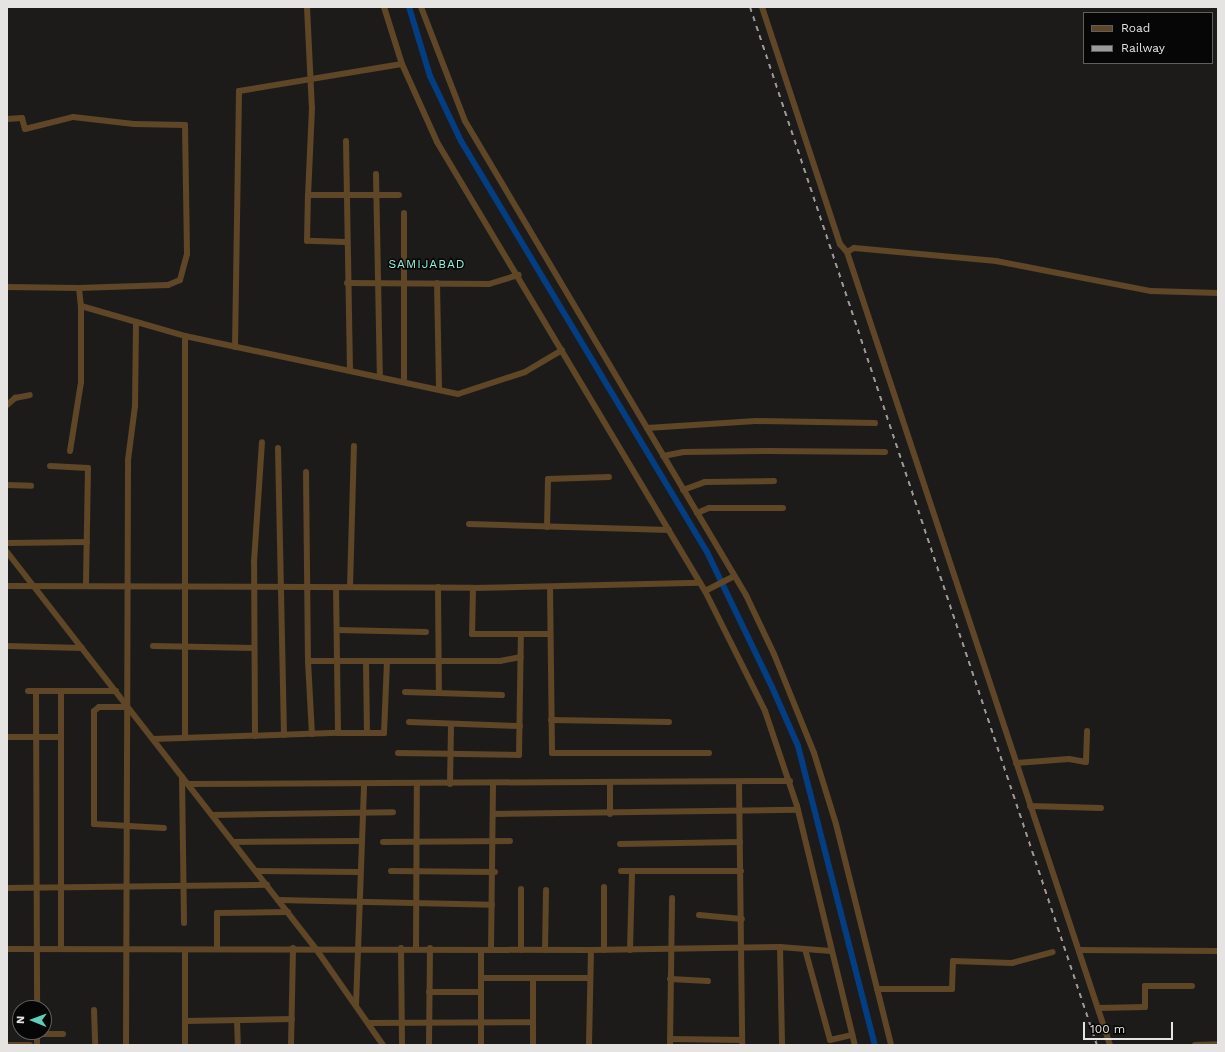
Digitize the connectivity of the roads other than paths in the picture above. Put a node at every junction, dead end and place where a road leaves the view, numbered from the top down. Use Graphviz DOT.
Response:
graph roads {
  1 [pos="306,7"];
  2 [pos="384,7"];
  3 [pos="421,7"];
  4 [pos="762,7"];
  5 [pos="402,64"];
  6 [pos="310,81"];
  7 [pos="7,119"];
  8 [pos="346,141"];
  9 [pos="376,174"];
  10 [pos="308,195"];
  11 [pos="399,195"];
  12 [pos="346,196"];
  13 [pos="377,197"];
  14 [pos="404,213"];
  15 [pos="345,242"];
  16 [pos="847,252"];
  17 [pos="519,275"];
  18 [pos="404,281"];
  19 [pos="378,282"];
  20 [pos="347,283"];
  21 [pos="437,283"];
  22 [pos="7,287"];
  23 [pos="80,288"];
  24 [pos="1218,293"];
  25 [pos="81,306"];
  26 [pos="136,322"];
  27 [pos="185,336"];
  28 [pos="235,347"];
  29 [pos="562,350"];
  30 [pos="350,370"];
  31 [pos="380,376"];
  32 [pos="404,381"];
  33 [pos="439,390"];
  34 [pos="30,395"];
  35 [pos="7,405"];
  36 [pos="875,423"];
  37 [pos="647,428"];
  38 [pos="262,442"];
  39 [pos="354,446"];
  40 [pos="278,448"];
  41 [pos="70,451"];
  42 [pos="885,452"];
  43 [pos="664,456"];
  44 [pos="50,466"];
  45 [pos="306,472"];
  46 [pos="609,477"];
  47 [pos="774,481"];
  48 [pos="7,485"];
  49 [pos="31,486"];
  50 [pos="684,490"];
  51 [pos="783,508"];
  52 [pos="697,513"];
  53 [pos="469,524"];
  54 [pos="547,527"];
  55 [pos="669,530"];
  56 [pos="87,542"];
  57 [pos="7,544"];
  58 [pos="7,552"];
  59 [pos="733,576"];
  60 [pos="700,583"];
  61 [pos="7,586"];
  62 [pos="34,586"];
  63 [pos="86,586"];
  64 [pos="128,586"];
  65 [pos="185,586"];
  66 [pos="254,586"];
  67 [pos="281,586"];
  68 [pos="307,586"];
  69 [pos="336,586"];
  70 [pos="550,586"];
  71 [pos="350,587"];
  72 [pos="438,587"];
  73 [pos="473,588"];
  74 [pos="705,591"];
  75 [pos="337,630"];
  76 [pos="426,632"];
  77 [pos="521,634"];
  78 [pos="550,634"];
  79 [pos="7,646"];
  80 [pos="153,646"];
  81 [pos="185,647"];
  82 [pos="82,648"];
  83 [pos="254,648"];
  84 [pos="521,657"];
  85 [pos="308,661"];
  86 [pos="338,661"];
  87 [pos="387,661"];
  88 [pos="439,661"];
  89 [pos="366,662"];
  90 [pos="28,691"];
  91 [pos="36,691"];
  92 [pos="116,691"];
  93 [pos="61,692"];
  94 [pos="405,692"];
  95 [pos="439,693"];
  96 [pos="502,695"];
  97 [pos="125,705"];
  98 [pos="551,720"];
  99 [pos="409,722"];
  100 [pos="669,722"];
  101 [pos="451,724"];
  102 [pos="520,726"];
  103 [pos="1086,731"];
  104 [pos="338,733"];
  105 [pos="367,733"];
  106 [pos="312,734"];
  107 [pos="284,735"];
  108 [pos="255,736"];
  109 [pos="7,737"];
  110 [pos="36,737"];
  111 [pos="60,737"];
  112 [pos="184,738"];
  113 [pos="153,739"];
  114 [pos="398,753"];
  115 [pos="450,753"];
  116 [pos="709,753"];
  117 [pos="1016,762"];
  118 [pos="182,777"];
  119 [pos="790,781"];
  120 [pos="739,782"];
  121 [pos="364,783"];
  122 [pos="417,783"];
  123 [pos="188,784"];
  124 [pos="450,784"];
  125 [pos="493,784"];
  126 [pos="610,784"];
  127 [pos="1030,806"];
  128 [pos="1101,808"];
  129 [pos="798,810"];
  130 [pos="363,812"];
  131 [pos="393,812"];
  132 [pos="740,812"];
  133 [pos="493,814"];
  134 [pos="610,814"];
  135 [pos="212,815"];
  136 [pos="128,827"];
  137 [pos="164,828"];
  138 [pos="358,841"];
  139 [pos="492,841"];
  140 [pos="510,841"];
  141 [pos="233,842"];
  142 [pos="383,842"];
  143 [pos="418,842"];
  144 [pos="740,842"];
  145 [pos="620,844"];
  146 [pos="256,871"];
  147 [pos="391,871"];
  148 [pos="621,871"];
  149 [pos="632,871"];
  150 [pos="741,871"];
  151 [pos="358,872"];
  152 [pos="418,872"];
  153 [pos="494,872"];
  154 [pos="267,885"];
  155 [pos="184,886"];
  156 [pos="128,887"];
  157 [pos="604,887"];
  158 [pos="7,888"];
  159 [pos="35,888"];
  160 [pos="61,888"];
  161 [pos="521,889"];
  162 [pos="546,890"];
  163 [pos="672,898"];
  164 [pos="278,900"];
  165 [pos="361,902"];
  166 [pos="418,904"];
  167 [pos="492,905"];
  168 [pos="288,912"];
  169 [pos="699,915"];
  170 [pos="742,918"];
  171 [pos="184,922"];
  172 [pos="359,947"];
  173 [pos="780,947"];
  174 [pos="128,948"];
  175 [pos="293,948"];
  176 [pos="401,948"];
  177 [pos="416,948"];
  178 [pos="430,948"];
  179 [pos="7,949"];
  180 [pos="37,949"];
  181 [pos="61,949"];
  182 [pos="217,949"];
  183 [pos="316,949"];
  184 [pos="492,949"];
  185 [pos="742,949"];
  186 [pos="805,949"];
  187 [pos="185,950"];
  188 [pos="481,950"];
  189 [pos="521,950"];
  190 [pos="545,950"];
  191 [pos="591,950"];
  192 [pos="604,950"];
  193 [pos="630,950"];
  194 [pos="671,950"];
  195 [pos="1079,950"];
  196 [pos="1218,950"];
  197 [pos="831,951"];
  198 [pos="1053,952"];
  199 [pos="481,978"];
  200 [pos="533,978"];
  201 [pos="590,978"];
  202 [pos="670,979"];
  203 [pos="708,981"];
  204 [pos="1192,986"];
  205 [pos="877,989"];
  206 [pos="429,992"];
  207 [pos="481,992"];
  208 [pos="37,1000"];
  209 [pos="356,1005"];
  210 [pos="1098,1008"];
  211 [pos="94,1010"];
  212 [pos="292,1019"];
  213 [pos="237,1020"];
  214 [pos="185,1021"];
  215 [pos="533,1022"];
  216 [pos="368,1023"];
  217 [pos="402,1023"];
  218 [pos="429,1023"];
  219 [pos="481,1023"];
  220 [pos="52,1034"];
  221 [pos="63,1034"];
  222 [pos="852,1035"];
  223 [pos="670,1042"];
  224 [pos="742,1043"];
  225 [pos="1218,1044"];
  226 [pos="7,1045"];
  227 [pos="30,1045"];
  228 [pos="95,1045"];
  229 [pos="126,1045"];
  230 [pos="185,1045"];
  231 [pos="238,1045"];
  232 [pos="292,1045"];
  233 [pos="383,1045"];
  234 [pos="402,1045"];
  235 [pos="429,1045"];
  236 [pos="481,1045"];
  237 [pos="533,1045"];
  238 [pos="590,1045"];
  239 [pos="782,1045"];
  240 [pos="855,1045"];
  241 [pos="891,1045"];
  242 [pos="1110,1045"];
  243 [pos="1195,1045"];
  1 -- 6 [label="street"];
  2 -- 5 [label="street"];
  3 -- 37 [label="street"];
  4 -- 16 [label="street"];
  5 -- 6 [label="street"];
  5 -- 17 [label="street"];
  6 -- 10 [label="street"];
  6 -- 28 [label="street"];
  7 -- 23 [label="street"];
  8 -- 12 [label="street"];
  9 -- 13 [label="street"];
  10 -- 12 [label="street"];
  10 -- 15 [label="street"];
  11 -- 13 [label="street"];
  12 -- 13 [label="street"];
  12 -- 15 [label="street"];
  13 -- 19 [label="street"];
  14 -- 18 [label="street"];
  15 -- 20 [label="street"];
  16 -- 24 [label="street"];
  16 -- 117 [label="street"];
  17 -- 21 [label="street"];
  17 -- 29 [label="street"];
  18 -- 19 [label="street"];
  18 -- 21 [label="street"];
  18 -- 32 [label="street"];
  19 -- 20 [label="street"];
  19 -- 31 [label="street"];
  20 -- 30 [label="street"];
  21 -- 33 [label="street"];
  22 -- 23 [label="street"];
  23 -- 25 [label="street"];
  25 -- 26 [label="street"];
  25 -- 41 [label="street"];
  26 -- 27 [label="street"];
  26 -- 64 [label="street"];
  27 -- 28 [label="street"];
  27 -- 65 [label="street"];
  28 -- 30 [label="street"];
  29 -- 33 [label="street"];
  29 -- 55 [label="street"];
  30 -- 31 [label="street"];
  31 -- 32 [label="street"];
  32 -- 33 [label="street"];
  34 -- 35 [label="street"];
  36 -- 37 [label="street"];
  37 -- 43 [label="street"];
  38 -- 66 [label="street"];
  39 -- 71 [label="street"];
  40 -- 67 [label="street"];
  42 -- 43 [label="street"];
  43 -- 50 [label="street"];
  44 -- 56 [label="street"];
  45 -- 68 [label="street"];
  46 -- 54 [label="street"];
  47 -- 50 [label="street"];
  48 -- 49 [label="street"];
  50 -- 52 [label="street"];
  51 -- 52 [label="street"];
  52 -- 59 [label="street"];
  53 -- 54 [label="street"];
  54 -- 55 [label="street"];
  55 -- 60 [label="street"];
  56 -- 57 [label="street"];
  56 -- 63 [label="street"];
  58 -- 62 [label="street"];
  59 -- 74 [label="street"];
  59 -- 205 [label="street"];
  60 -- 70 [label="street"];
  60 -- 74 [label="street"];
  61 -- 62 [label="street"];
  62 -- 63 [label="street"];
  62 -- 82 [label="street"];
  63 -- 64 [label="street"];
  64 -- 65 [label="street"];
  64 -- 97 [label="street"];
  65 -- 66 [label="street"];
  65 -- 81 [label="street"];
  66 -- 67 [label="street"];
  66 -- 83 [label="street"];
  67 -- 68 [label="street"];
  67 -- 107 [label="street"];
  68 -- 69 [label="street"];
  68 -- 85 [label="street"];
  69 -- 71 [label="street"];
  69 -- 75 [label="street"];
  70 -- 73 [label="street"];
  70 -- 78 [label="street"];
  71 -- 72 [label="street"];
  72 -- 73 [label="street"];
  72 -- 88 [label="street"];
  73 -- 77 [label="street"];
  74 -- 119 [label="street"];
  75 -- 76 [label="street"];
  75 -- 86 [label="street"];
  77 -- 78 [label="street"];
  77 -- 84 [label="street"];
  78 -- 98 [label="street"];
  79 -- 82 [label="street"];
  80 -- 81 [label="street"];
  81 -- 83 [label="street"];
  81 -- 112 [label="street"];
  82 -- 92 [label="street"];
  83 -- 108 [label="street"];
  84 -- 88 [label="street"];
  84 -- 102 [label="street"];
  85 -- 86 [label="street"];
  85 -- 106 [label="street"];
  86 -- 89 [label="street"];
  86 -- 104 [label="street"];
  87 -- 88 [label="street"];
  87 -- 89 [label="street"];
  87 -- 105 [label="street"];
  88 -- 95 [label="street"];
  89 -- 105 [label="street"];
  90 -- 91 [label="street"];
  91 -- 93 [label="street"];
  91 -- 110 [label="street"];
  92 -- 93 [label="street"];
  92 -- 97 [label="street"];
  93 -- 111 [label="street"];
  94 -- 95 [label="street"];
  95 -- 96 [label="street"];
  97 -- 113 [label="street"];
  97 -- 136 [label="street"];
  97 -- 136 [label="street"];
  98 -- 100 [label="street"];
  98 -- 116 [label="street"];
  99 -- 101 [label="street"];
  101 -- 102 [label="street"];
  101 -- 115 [label="street"];
  102 -- 115 [label="street"];
  103 -- 117 [label="street"];
  104 -- 105 [label="street"];
  104 -- 106 [label="street"];
  106 -- 107 [label="street"];
  107 -- 108 [label="street"];
  108 -- 112 [label="street"];
  109 -- 110 [label="street"];
  110 -- 111 [label="street"];
  110 -- 159 [label="street"];
  111 -- 160 [label="street"];
  112 -- 113 [label="street"];
  113 -- 118 [label="street"];
  114 -- 115 [label="street"];
  115 -- 124 [label="street"];
  117 -- 127 [label="street"];
  118 -- 123 [label="street"];
  118 -- 155 [label="street"];
  119 -- 120 [label="street"];
  119 -- 129 [label="street"];
  120 -- 126 [label="street"];
  120 -- 132 [label="street"];
  121 -- 122 [label="street"];
  121 -- 123 [label="street"];
  121 -- 130 [label="street"];
  122 -- 124 [label="street"];
  122 -- 143 [label="street"];
  123 -- 135 [label="street"];
  124 -- 125 [label="street"];
  125 -- 126 [label="street"];
  125 -- 133 [label="street"];
  126 -- 134 [label="street"];
  127 -- 128 [label="street"];
  127 -- 195 [label="street"];
  129 -- 132 [label="street"];
  129 -- 197 [label="street"];
  130 -- 131 [label="street"];
  130 -- 135 [label="street"];
  130 -- 165 [label="street"];
  132 -- 134 [label="street"];
  132 -- 144 [label="street"];
  133 -- 134 [label="street"];
  133 -- 139 [label="street"];
  135 -- 141 [label="street"];
  136 -- 137 [label="street"];
  136 -- 156 [label="street"];
  138 -- 141 [label="street"];
  139 -- 140 [label="street"];
  139 -- 143 [label="street"];
  139 -- 153 [label="street"];
  141 -- 146 [label="street"];
  142 -- 143 [label="street"];
  143 -- 152 [label="street"];
  144 -- 145 [label="street"];
  144 -- 150 [label="street"];
  146 -- 151 [label="street"];
  146 -- 154 [label="street"];
  147 -- 152 [label="street"];
  148 -- 149 [label="street"];
  149 -- 150 [label="street"];
  149 -- 193 [label="street"];
  150 -- 170 [label="street"];
  152 -- 153 [label="street"];
  152 -- 166 [label="street"];
  153 -- 167 [label="street"];
  154 -- 155 [label="street"];
  154 -- 164 [label="street"];
  155 -- 156 [label="street"];
  155 -- 171 [label="street"];
  156 -- 160 [label="street"];
  156 -- 174 [label="street"];
  157 -- 192 [label="street"];
  158 -- 159 [label="street"];
  159 -- 160 [label="street"];
  159 -- 180 [label="street"];
  160 -- 181 [label="street"];
  161 -- 189 [label="street"];
  162 -- 190 [label="street"];
  163 -- 194 [label="street"];
  164 -- 165 [label="street"];
  164 -- 168 [label="street"];
  165 -- 166 [label="street"];
  165 -- 172 [label="street"];
  166 -- 167 [label="street"];
  166 -- 177 [label="street"];
  167 -- 184 [label="street"];
  168 -- 182 [label="street"];
  168 -- 183 [label="street"];
  169 -- 170 [label="street"];
  170 -- 185 [label="street"];
  172 -- 176 [label="street"];
  172 -- 183 [label="street"];
  172 -- 209 [label="street"];
  173 -- 185 [label="street"];
  173 -- 186 [label="street"];
  173 -- 239 [label="street"];
  174 -- 181 [label="street"];
  174 -- 187 [label="street"];
  174 -- 229 [label="street"];
  175 -- 182 [label="street"];
  175 -- 183 [label="street"];
  175 -- 212 [label="street"];
  176 -- 177 [label="street"];
  176 -- 217 [label="street"];
  177 -- 178 [label="street"];
  178 -- 188 [label="street"];
  178 -- 206 [label="street"];
  179 -- 180 [label="street"];
  180 -- 181 [label="street"];
  180 -- 208 [label="street"];
  182 -- 187 [label="street"];
  183 -- 209 [label="street"];
  184 -- 188 [label="street"];
  184 -- 189 [label="street"];
  185 -- 194 [label="street"];
  185 -- 224 [label="street"];
  186 -- 197 [label="street"];
  186 -- 222 [label="street"];
  187 -- 214 [label="street"];
  188 -- 199 [label="street"];
  189 -- 190 [label="street"];
  190 -- 191 [label="street"];
  191 -- 192 [label="street"];
  191 -- 201 [label="street"];
  192 -- 193 [label="street"];
  193 -- 194 [label="street"];
  194 -- 202 [label="street"];
  195 -- 196 [label="street"];
  195 -- 210 [label="street"];
  197 -- 222 [label="street"];
  198 -- 205 [label="street"];
  199 -- 200 [label="street"];
  199 -- 207 [label="street"];
  200 -- 201 [label="street"];
  200 -- 215 [label="street"];
  201 -- 238 [label="street"];
  202 -- 203 [label="street"];
  202 -- 223 [label="street"];
  204 -- 210 [label="street"];
  205 -- 241 [label="street"];
  206 -- 207 [label="street"];
  206 -- 218 [label="street"];
  207 -- 219 [label="street"];
  209 -- 216 [label="street"];
  210 -- 242 [label="street"];
  211 -- 228 [label="street"];
  212 -- 213 [label="street"];
  212 -- 232 [label="street"];
  213 -- 214 [label="street"];
  213 -- 231 [label="street"];
  214 -- 230 [label="street"];
  215 -- 219 [label="street"];
  215 -- 237 [label="street"];
  216 -- 217 [label="street"];
  216 -- 233 [label="street"];
  217 -- 218 [label="street"];
  217 -- 234 [label="street"];
  218 -- 219 [label="street"];
  218 -- 235 [label="street"];
  219 -- 236 [label="street"];
  220 -- 221 [label="street"];
  222 -- 240 [label="street"];
  223 -- 224 [label="street"];
  225 -- 243 [label="street"];
  226 -- 227 [label="street"];
}
